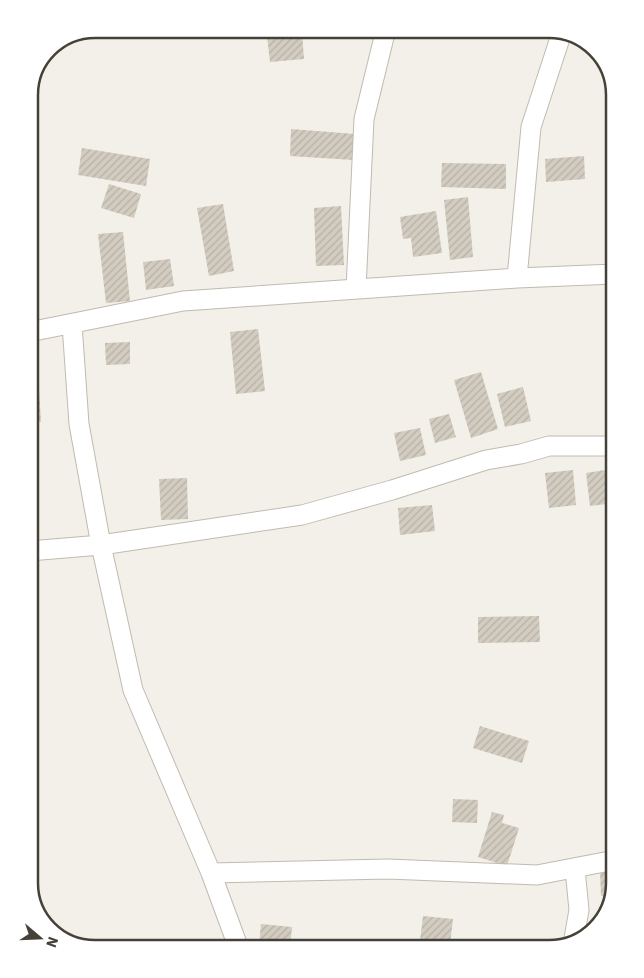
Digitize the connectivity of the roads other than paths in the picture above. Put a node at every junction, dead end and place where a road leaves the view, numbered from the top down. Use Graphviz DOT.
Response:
graph roads {
  1 [pos="384,38"];
  2 [pos="560,39"];
  3 [pos="606,274"];
  4 [pos="517,278"];
  5 [pos="356,288"];
  6 [pos="72,324"];
  7 [pos="38,330"];
  8 [pos="606,446"];
  9 [pos="102,545"];
  10 [pos="38,550"];
  11 [pos="606,862"];
  12 [pos="575,869"];
  13 [pos="211,873"];
  14 [pos="575,934"];
  15 [pos="236,940"];
  1 -- 5 [label="street"];
  2 -- 4 [label="street"];
  3 -- 4 [label="street"];
  4 -- 5 [label="street"];
  5 -- 6 [label="street"];
  6 -- 7 [label="street"];
  6 -- 9 [label="street"];
  8 -- 9 [label="street"];
  9 -- 10 [label="street"];
  9 -- 13 [label="street"];
  11 -- 12 [label="street"];
  12 -- 13 [label="street"];
  12 -- 14 [label="street"];
  13 -- 15 [label="street"];
}
